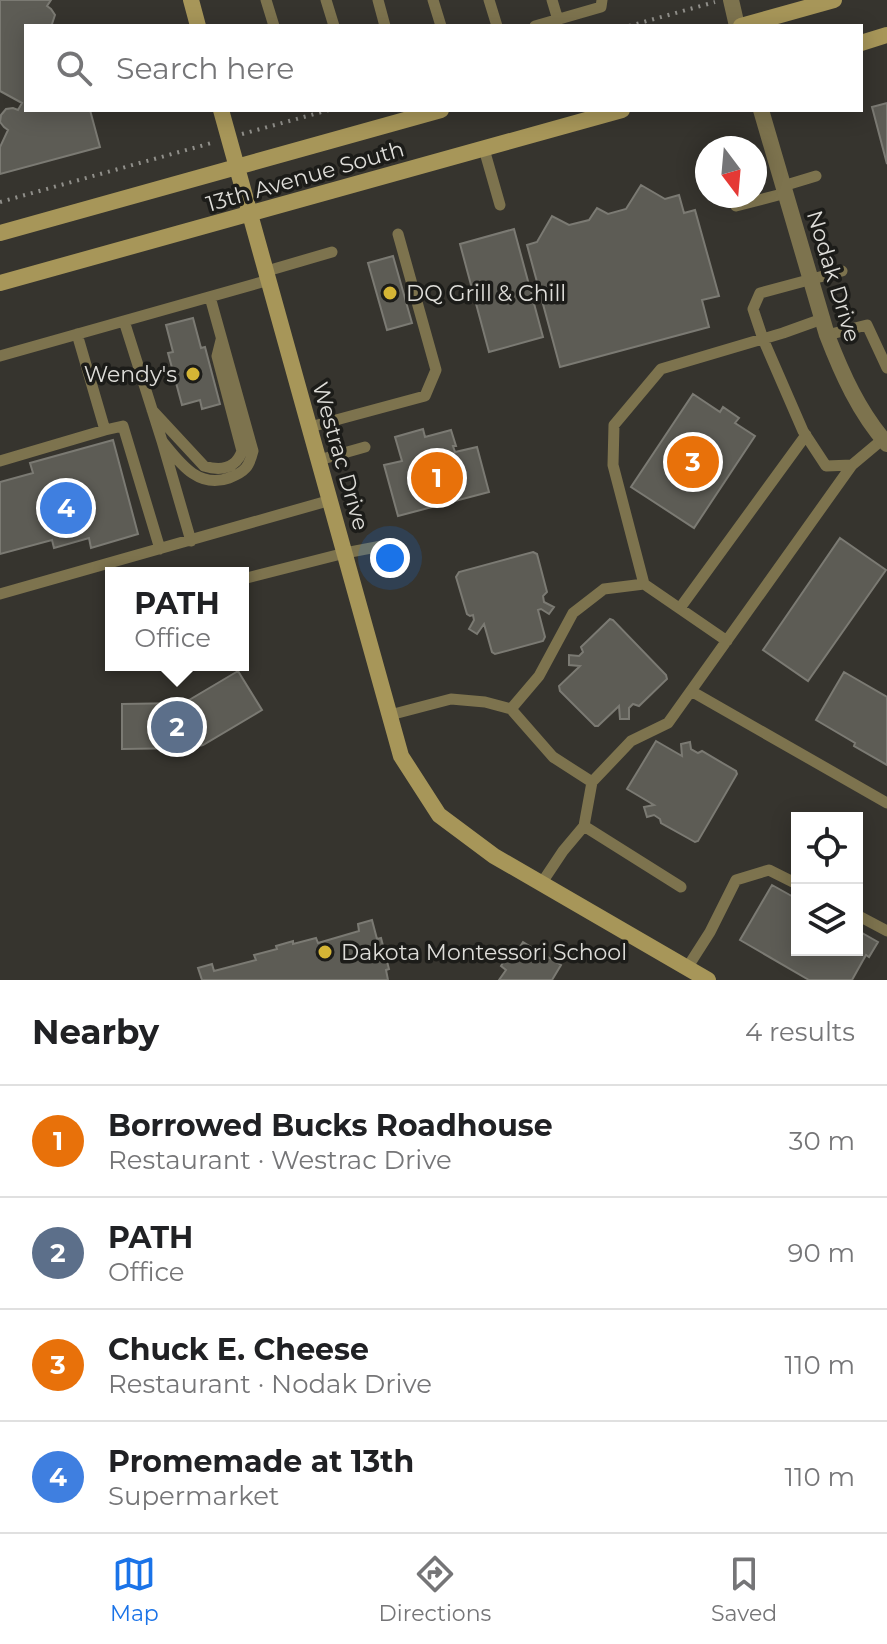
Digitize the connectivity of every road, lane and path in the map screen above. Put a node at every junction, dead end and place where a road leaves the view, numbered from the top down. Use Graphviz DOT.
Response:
graph roads {
  1 [pos="191,0"];
  2 [pos="266,0"];
  3 [pos="326,0"];
  4 [pos="378,0"];
  5 [pos="433,0"];
  6 [pos="489,0"];
  7 [pos="552,0"];
  8 [pos="602,0"];
  9 [pos="721,0"];
  10 [pos="731,0"];
  11 [pos="834,0"];
  12 [pos="558,20"];
  13 [pos="197,24"];
  14 [pos="273,24"];
  15 [pos="333,24"];
  16 [pos="384,24"];
  17 [pos="440,24"];
  18 [pos="496,24"];
  19 [pos="543,24"];
  20 [pos="636,24"];
  21 [pos="738,24"];
  22 [pos="746,24"];
  23 [pos="887,35"];
  24 [pos="863,42"];
  25 [pos="222,112"];
  26 [pos="322,112"];
  27 [pos="434,112"];
  28 [pos="615,112"];
  29 [pos="762,112"];
  30 [pos="254,131"];
  31 [pos="203,145"];
  32 [pos="484,149"];
  33 [pos="237,167"];
  34 [pos="816,176"];
  35 [pos="785,189"];
  36 [pos="767,195"];
  37 [pos="0,202"];
  38 [pos="500,205"];
  39 [pos="251,214"];
  40 [pos="0,233"];
  41 [pos="398,234"];
  42 [pos="332,252"];
  43 [pos="842,271"];
  44 [pos="268,276"];
  45 [pos="810,279"];
  46 [pos="0,283"];
  47 [pos="210,297"];
  48 [pos="124,321"];
  49 [pos="824,327"];
  50 [pos="77,334"];
  51 [pos="221,338"];
  52 [pos="763,339"];
  53 [pos="0,356"];
  54 [pos="887,368"];
  55 [pos="152,410"];
  56 [pos="310,427"];
  57 [pos="105,430"];
  58 [pos="806,435"];
  59 [pos="162,441"];
  60 [pos="885,441"];
  61 [pos="365,447"];
  62 [pos="319,460"];
  63 [pos="0,461"];
  64 [pos="852,465"];
  65 [pos="331,500"];
  66 [pos="191,541"];
  67 [pos="392,544"];
  68 [pos="160,549"];
  69 [pos="345,553"];
  70 [pos="249,577"];
  71 [pos="644,584"];
  72 [pos="0,594"];
  73 [pos="680,608"];
  74 [pos="727,641"];
  75 [pos="691,691"];
  76 [pos="511,709"];
  77 [pos="390,715"];
  78 [pos="592,782"];
  79 [pos="887,803"];
  80 [pos="584,826"];
  81 [pos="791,881"];
  82 [pos="541,884"];
  83 [pos="681,887"];
  84 [pos="863,918"];
  85 [pos="887,931"];
  86 [pos="687,968"];
  87 [pos="708,980"];
  1 -- 13 [label="main road"];
  2 -- 14 [label="lane"];
  3 -- 15 [label="lane"];
  4 -- 16 [label="lane"];
  5 -- 17 [label="lane"];
  6 -- 18 [label="lane"];
  7 -- 12 [label="lane"];
  8 -- 12 [label="lane"];
  9 -- 20 [label="path"];
  10 -- 21 [label="street"];
  11 -- 22 [label="main road"];
  12 -- 19 [label="lane"];
  23 -- 24 [label="main road"];
  25 -- 33 [label="main road, Westrac Drive"];
  26 -- 30 [label="path"];
  27 -- 33 [label="main road, 13th Avenue South"];
  28 -- 32 [label="main road, 13th Avenue South"];
  29 -- 35 [label="street, Nodak Drive"];
  31 -- 37 [label="path"];
  32 -- 38 [label="lane"];
  32 -- 39 [label="main road, 13th Avenue South"];
  33 -- 39 [label="main road, Westrac Drive"];
  33 -- 40 [label="main road, 13th Avenue South"];
  34 -- 35 [label="lane"];
  35 -- 36 [label="lane"];
  35 -- 45 [label="street, Nodak Drive"];
  39 -- 44 [label="main road, Westrac Drive"];
  39 -- 46 [label="main road, 13th Avenue South"];
  41 -- 56 [label="lane"];
  42 -- 44 [label="lane"];
  43 -- 45 [label="lane"];
  44 -- 47 [label="lane"];
  44 -- 56 [label="main road, Westrac Drive"];
  45 -- 49 [label="street, Nodak Drive"];
  45 -- 52 [label="lane"];
  47 -- 48 [label="lane"];
  47 -- 51 [label="lane"];
  48 -- 50 [label="lane"];
  48 -- 55 [label="lane"];
  49 -- 52 [label="lane"];
  49 -- 54 [label="lane"];
  49 -- 60 [label="street, Nodak Drive"];
  50 -- 53 [label="lane"];
  50 -- 57 [label="lane"];
  51 -- 55 [label="lane"];
  51 -- 59 [label="lane"];
  52 -- 58 [label="lane"];
  52 -- 71 [label="lane"];
  55 -- 59 [label="lane"];
  56 -- 62 [label="main road, Westrac Drive"];
  57 -- 63 [label="lane"];
  57 -- 68 [label="lane"];
  58 -- 64 [label="lane"];
  58 -- 73 [label="lane"];
  59 -- 66 [label="lane"];
  60 -- 64 [label="lane"];
  61 -- 62 [label="lane"];
  62 -- 65 [label="main road, Westrac Drive"];
  64 -- 74 [label="lane"];
  65 -- 66 [label="lane"];
  65 -- 69 [label="main road, Westrac Drive"];
  66 -- 68 [label="lane"];
  67 -- 69 [label="lane"];
  68 -- 72 [label="lane"];
  69 -- 70 [label="lane"];
  69 -- 77 [label="main road, Westrac Drive"];
  71 -- 73 [label="lane"];
  71 -- 76 [label="lane"];
  73 -- 74 [label="lane"];
  74 -- 75 [label="lane"];
  75 -- 78 [label="lane"];
  75 -- 79 [label="lane"];
  76 -- 77 [label="lane"];
  76 -- 78 [label="lane"];
  77 -- 82 [label="main road, Westrac Drive"];
  78 -- 80 [label="lane"];
  80 -- 82 [label="lane"];
  80 -- 83 [label="lane"];
  81 -- 86 [label="lane"];
  82 -- 86 [label="main road, Westrac Drive"];
  84 -- 85 [label="lane"];
  86 -- 87 [label="main road, Westrac Drive"];
}
